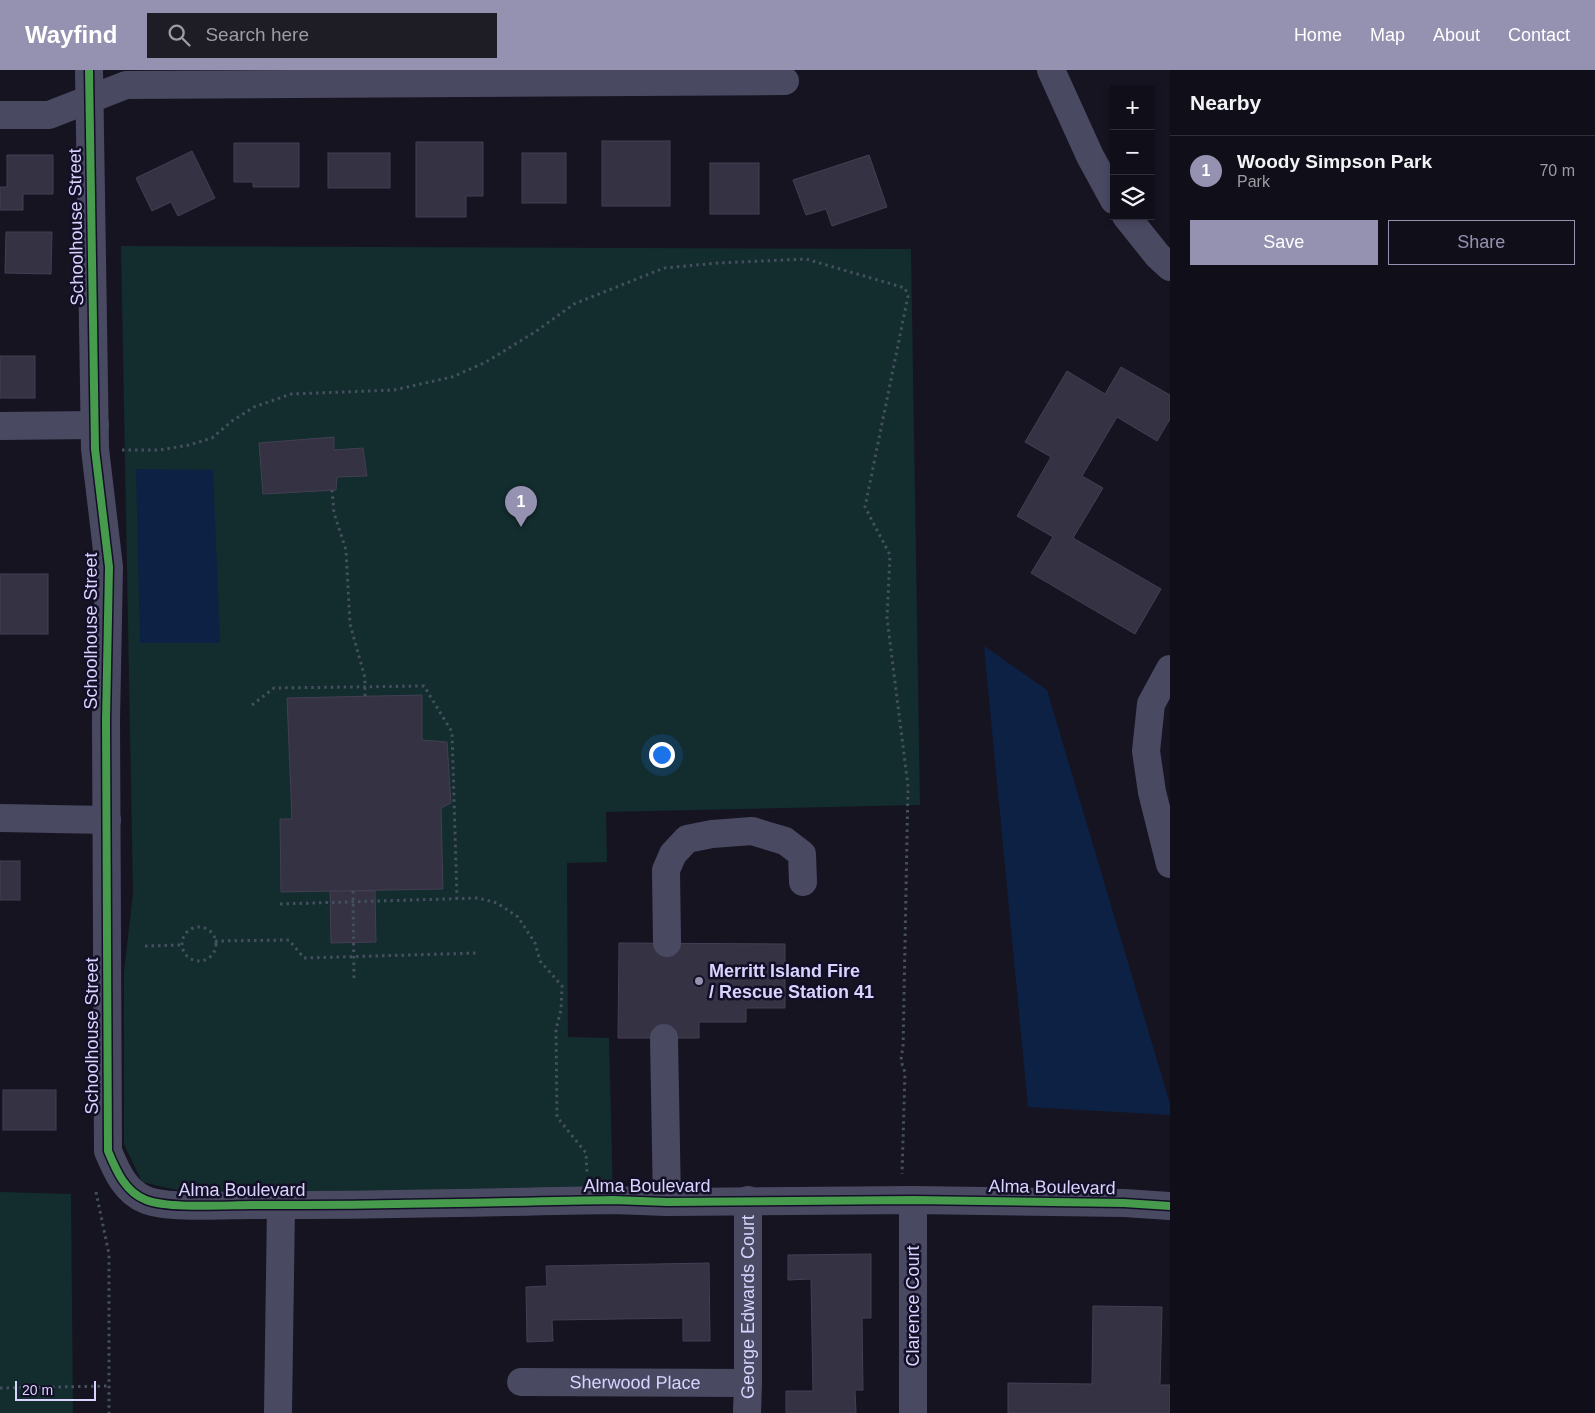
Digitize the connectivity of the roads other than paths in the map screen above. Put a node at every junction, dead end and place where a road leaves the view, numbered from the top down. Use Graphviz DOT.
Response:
graph roads {
  1 [pos="89,70"];
  2 [pos="1051,70"];
  3 [pos="785,81"];
  4 [pos="89,99"];
  5 [pos="0,115"];
  6 [pos="1110,193"];
  7 [pos="1129,220"];
  8 [pos="1170,267"];
  9 [pos="95,425"];
  10 [pos="0,426"];
  11 [pos="1170,669"];
  12 [pos="0,818"];
  13 [pos="107,820"];
  14 [pos="1170,864"];
  15 [pos="803,882"];
  16 [pos="667,943"];
  17 [pos="664,1038"];
  18 [pos="128,1188"];
  19 [pos="908,1191"];
  20 [pos="748,1200"];
  21 [pos="667,1202"];
  22 [pos="281,1206"];
  23 [pos="1170,1206"];
  24 [pos="521,1382"];
  25 [pos="748,1383"];
  26 [pos="278,1413"];
  27 [pos="747,1413"];
  28 [pos="913,1413"];
  1 -- 4 [label="street, Schoolhouse Street"];
  2 -- 6 [label="street"];
  3 -- 4 [label="street"];
  4 -- 5 [label="street"];
  4 -- 9 [label="street, Schoolhouse Street"];
  7 -- 8 [label="street"];
  9 -- 10 [label="street"];
  9 -- 13 [label="street, Schoolhouse Street"];
  11 -- 14 [label="street"];
  12 -- 13 [label="street"];
  13 -- 18 [label="street, Schoolhouse Street"];
  15 -- 16 [label="street"];
  17 -- 21 [label="street"];
  18 -- 22 [label="street, Alma Boulevard"];
  19 -- 20 [label="street, Alma Boulevard"];
  19 -- 23 [label="street, Alma Boulevard"];
  19 -- 28 [label="street, Clarence Court"];
  20 -- 21 [label="street, Alma Boulevard"];
  20 -- 25 [label="street, George Edwards Court"];
  21 -- 22 [label="street, Alma Boulevard"];
  22 -- 26 [label="street"];
  24 -- 25 [label="street, Sherwood Place"];
  25 -- 27 [label="street, George Edwards Court"];
}
